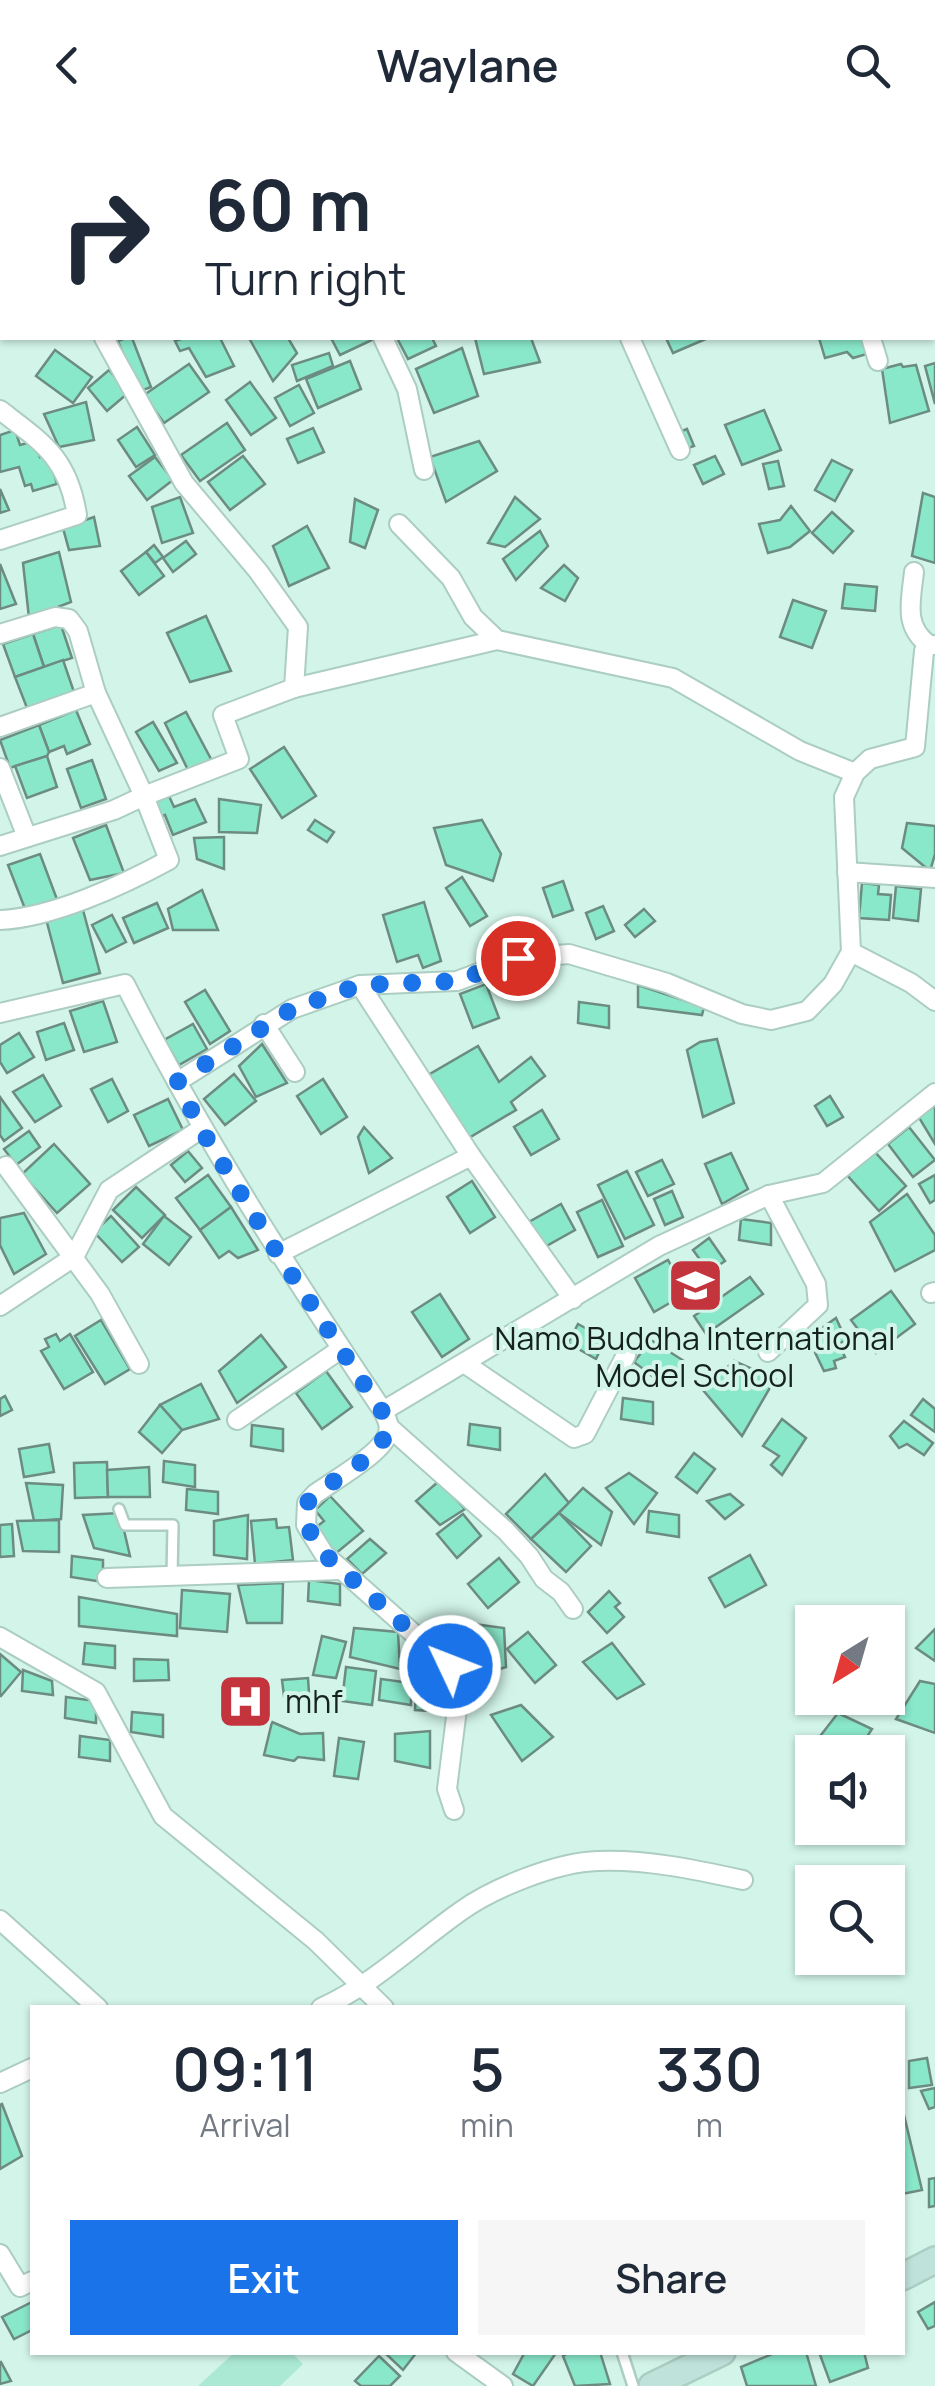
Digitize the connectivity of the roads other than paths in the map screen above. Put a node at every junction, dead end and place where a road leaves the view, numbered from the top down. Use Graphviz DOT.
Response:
graph roads {
  1 [pos="105,340"];
  2 [pos="384,340"];
  3 [pos="631,340"];
  4 [pos="872,340"];
  5 [pos="878,361"];
  6 [pos="0,410"];
  7 [pos="680,450"];
  8 [pos="424,470"];
  9 [pos="399,524"];
  10 [pos="0,540"];
  11 [pos="914,572"];
  12 [pos="0,634"];
  13 [pos="497,640"];
  14 [pos="932,645"];
  15 [pos="294,688"];
  16 [pos="96,693"];
  17 [pos="0,727"];
  18 [pos="916,747"];
  19 [pos="935,750"];
  20 [pos="0,768"];
  21 [pos="855,773"];
  22 [pos="144,796"];
  23 [pos="27,836"];
  24 [pos="0,846"];
  25 [pos="848,872"];
  26 [pos="935,878"];
  27 [pos="0,920"];
  28 [pos="851,952"];
  29 [pos="360,985"];
  30 [pos="935,1001"];
  31 [pos="0,1013"];
  32 [pos="264,1024"];
  33 [pos="294,1072"];
  34 [pos="177,1082"];
  35 [pos="935,1094"];
  36 [pos="201,1129"];
  37 [pos="471,1156"];
  38 [pos="6,1166"];
  39 [pos="769,1195"];
  40 [pos="278,1254"];
  41 [pos="74,1257"];
  42 [pos="573,1298"];
  43 [pos="0,1306"];
  44 [pos="342,1349"];
  45 [pos="768,1352"];
  46 [pos="626,1355"];
  47 [pos="464,1363"];
  48 [pos="139,1364"];
  49 [pos="386,1419"];
  50 [pos="237,1420"];
  51 [pos="119,1509"];
  52 [pos="341,1570"];
  53 [pos="172,1576"];
  54 [pos="108,1578"];
  55 [pos="573,1608"];
  56 [pos="0,1637"];
  57 [pos="454,1810"];
  58 [pos="743,1880"];
  59 [pos="0,1920"];
  60 [pos="362,1986"];
  61 [pos="95,2005"];
  62 [pos="327,2005"];
  63 [pos="381,2005"];
  64 [pos="30,2069"];
  65 [pos="0,2083"];
  66 [pos="0,2254"];
  67 [pos="935,2260"];
  68 [pos="905,2275"];
  69 [pos="30,2282"];
  70 [pos="460,2355"];
  71 [pos="623,2355"];
  72 [pos="716,2355"];
  73 [pos="503,2386"];
  74 [pos="633,2386"];
  75 [pos="652,2386"];
  1 -- 15 [label="street"];
  2 -- 8 [label="street"];
  3 -- 7 [label="street"];
  4 -- 5 [label="street"];
  6 -- 10 [label="street"];
  9 -- 13 [label="street"];
  11 -- 14 [label="street"];
  12 -- 16 [label="street"];
  13 -- 15 [label="street"];
  13 -- 21 [label="street"];
  14 -- 18 [label="street"];
  15 -- 22 [label="street"];
  16 -- 17 [label="street"];
  16 -- 22 [label="street"];
  18 -- 19 [label="street"];
  18 -- 21 [label="street"];
  20 -- 23 [label="street"];
  21 -- 25 [label="street"];
  22 -- 23 [label="street"];
  22 -- 27 [label="street"];
  23 -- 24 [label="street"];
  25 -- 26 [label="street"];
  25 -- 28 [label="street"];
  28 -- 29 [label="street"];
  28 -- 30 [label="street"];
  29 -- 32 [label="street"];
  29 -- 37 [label="street"];
  31 -- 34 [label="street"];
  32 -- 33 [label="street"];
  32 -- 34 [label="street"];
  34 -- 36 [label="street"];
  35 -- 39 [label="street"];
  36 -- 40 [label="street"];
  36 -- 41 [label="street"];
  37 -- 40 [label="street"];
  37 -- 42 [label="street"];
  38 -- 41 [label="street"];
  39 -- 42 [label="street"];
  39 -- 45 [label="street"];
  40 -- 44 [label="street"];
  41 -- 43 [label="street"];
  41 -- 48 [label="street"];
  42 -- 47 [label="street"];
  44 -- 49 [label="street"];
  44 -- 50 [label="street"];
  46 -- 47 [label="street"];
  47 -- 49 [label="street"];
  49 -- 52 [label="street"];
  49 -- 55 [label="street"];
  51 -- 53 [label="lane"];
  52 -- 53 [label="street"];
  52 -- 57 [label="street"];
  53 -- 54 [label="street"];
  56 -- 60 [label="street"];
  58 -- 60 [label="street"];
  59 -- 61 [label="street"];
  60 -- 62 [label="street"];
  60 -- 63 [label="street"];
  64 -- 65 [label="street"];
  66 -- 69 [label="street"];
  67 -- 68 [label="main road"];
  70 -- 73 [label="street"];
  71 -- 74 [label="lane"];
  72 -- 75 [label="main road"];
}
